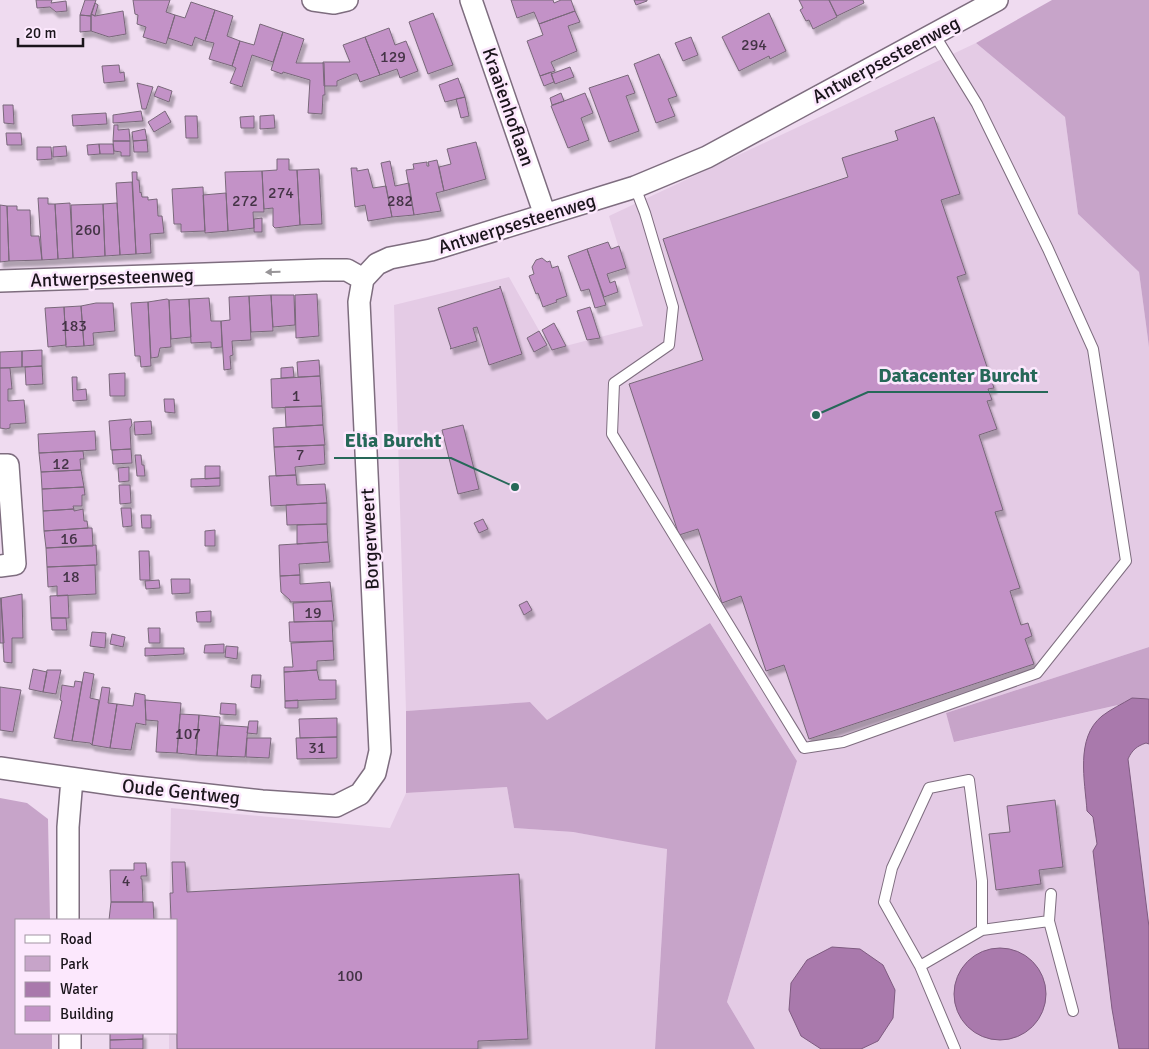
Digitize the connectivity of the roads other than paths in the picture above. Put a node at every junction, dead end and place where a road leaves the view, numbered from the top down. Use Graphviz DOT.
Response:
graph roads {
  1 [pos="312,0"];
  2 [pos="347,0"];
  3 [pos="471,0"];
  4 [pos="997,0"];
  5 [pos="934,34"];
  6 [pos="635,187"];
  7 [pos="545,215"];
  8 [pos="363,279"];
  9 [pos="0,281"];
  10 [pos="0,465"];
  11 [pos="0,566"];
  12 [pos="0,768"];
  13 [pos="72,779"];
  14 [pos="360,794"];
  15 [pos="1051,894"];
  16 [pos="68,919"];
  17 [pos="1049,921"];
  18 [pos="982,930"];
  19 [pos="920,966"];
  20 [pos="1073,1011"];
  21 [pos="70,1034"];
  22 [pos="70,1049"];
  23 [pos="955,1049"];
  1 -- 2 [label="street"];
  3 -- 7 [label="street, Kraaienhoflaan"];
  4 -- 5 [label="street, Antwerpsesteenweg"];
  5 -- 6 [label="street, Antwerpsesteenweg"];
  5 -- 6 [label="lane"];
  6 -- 7 [label="street, Antwerpsesteenweg"];
  7 -- 8 [label="street, Antwerpsesteenweg"];
  8 -- 9 [label="street, Antwerpsesteenweg, one-way"];
  8 -- 14 [label="street, Borgerweert"];
  10 -- 11 [label="street"];
  12 -- 13 [label="street, Oude Gentweg"];
  13 -- 14 [label="street, Oude Gentweg"];
  13 -- 16 [label="street"];
  15 -- 17 [label="lane"];
  17 -- 18 [label="lane"];
  17 -- 20 [label="lane"];
  18 -- 19 [label="lane"];
  18 -- 19 [label="lane"];
  19 -- 23 [label="lane"];
  21 -- 22 [label="street"];
}
